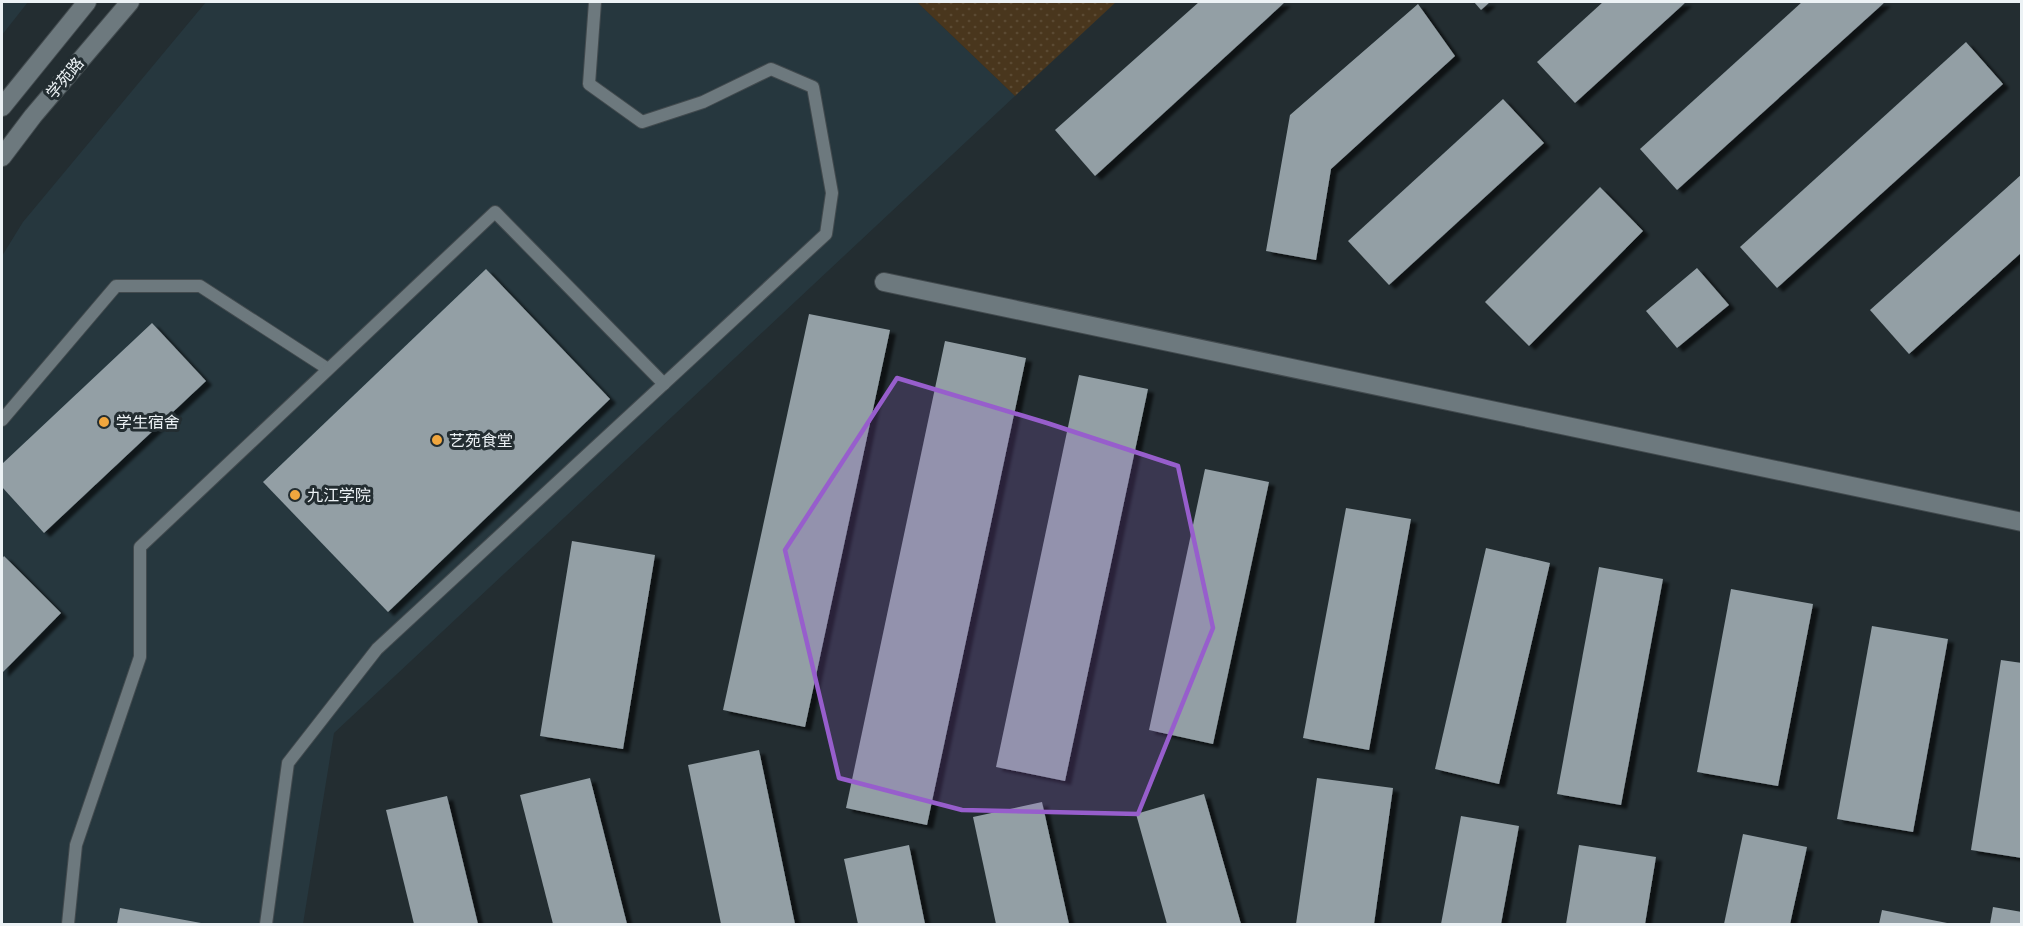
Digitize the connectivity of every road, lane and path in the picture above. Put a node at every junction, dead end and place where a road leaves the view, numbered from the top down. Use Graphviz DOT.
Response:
graph roads {
  1 [pos="87,2"];
  2 [pos="130,2"];
  3 [pos="596,2"];
  4 [pos="2,107"];
  5 [pos="2,157"];
  6 [pos="884,282"];
  7 [pos="328,369"];
  8 [pos="664,384"];
  9 [pos="2,420"];
  10 [pos="2022,522"];
  11 [pos="68,924"];
  12 [pos="266,924"];
  1 -- 4 [label="street, 学苑路"];
  2 -- 5 [label="street, 学苑路"];
  3 -- 8 [label="lane"];
  6 -- 10 [label="street"];
  7 -- 8 [label="lane"];
  7 -- 9 [label="lane"];
  7 -- 11 [label="lane"];
  8 -- 12 [label="lane"];
}
